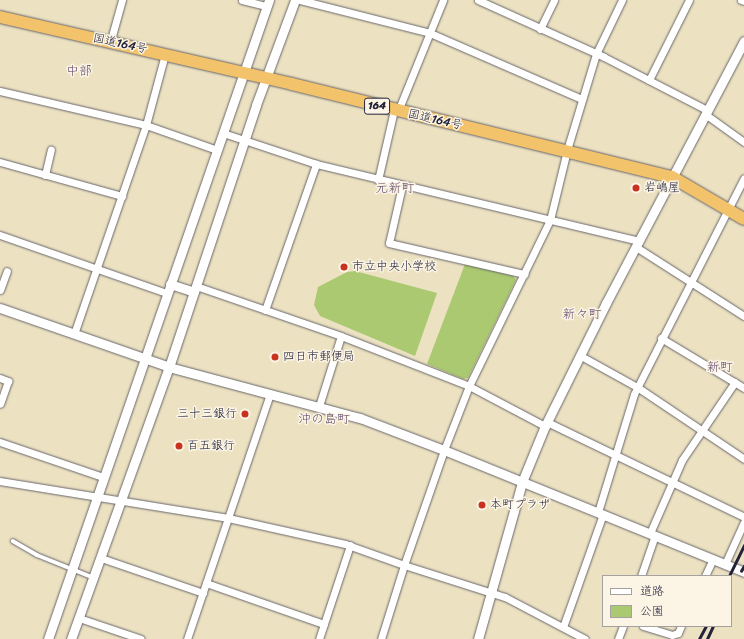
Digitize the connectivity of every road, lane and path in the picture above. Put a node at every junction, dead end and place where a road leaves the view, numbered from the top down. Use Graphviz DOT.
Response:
graph roads {
  1 [pos="122,0"];
  2 [pos="242,0"];
  3 [pos="295,0"];
  4 [pos="300,0"];
  5 [pos="444,0"];
  6 [pos="478,0"];
  7 [pos="554,0"];
  8 [pos="622,0"];
  9 [pos="689,0"];
  10 [pos="741,0"];
  11 [pos="744,1"];
  12 [pos="268,3"];
  13 [pos="0,17"];
  14 [pos="540,29"];
  15 [pos="430,33"];
  16 [pos="744,41"];
  17 [pos="110,43"];
  18 [pos="165,54"];
  19 [pos="596,54"];
  20 [pos="244,72"];
  21 [pos="266,78"];
  22 [pos="649,80"];
  23 [pos="0,91"];
  24 [pos="582,99"];
  25 [pos="396,111"];
  26 [pos="706,112"];
  27 [pos="146,125"];
  28 [pos="223,133"];
  29 [pos="244,140"];
  30 [pos="744,142"];
  31 [pos="51,150"];
  32 [pos="217,150"];
  33 [pos="566,150"];
  34 [pos="0,162"];
  35 [pos="316,164"];
  36 [pos="46,175"];
  37 [pos="672,177"];
  38 [pos="744,178"];
  39 [pos="378,180"];
  40 [pos="402,186"];
  41 [pos="122,196"];
  42 [pos="727,209"];
  43 [pos="744,219"];
  44 [pos="550,220"];
  45 [pos="0,235"];
  46 [pos="638,244"];
  47 [pos="97,269"];
  48 [pos="7,271"];
  49 [pos="524,274"];
  50 [pos="690,282"];
  51 [pos="168,288"];
  52 [pos="195,289"];
  53 [pos="0,290"];
  54 [pos="0,308"];
  55 [pos="265,310"];
  56 [pos="744,316"];
  57 [pos="74,334"];
  58 [pos="341,336"];
  59 [pos="661,338"];
  60 [pos="581,356"];
  61 [pos="145,359"];
  62 [pos="169,367"];
  63 [pos="0,378"];
  64 [pos="735,382"];
  65 [pos="469,386"];
  66 [pos="637,387"];
  67 [pos="744,388"];
  68 [pos="270,394"];
  69 [pos="0,404"];
  70 [pos="319,406"];
  71 [pos="546,424"];
  72 [pos="702,430"];
  73 [pos="0,442"];
  74 [pos="444,450"];
  75 [pos="616,454"];
  76 [pos="744,459"];
  77 [pos="104,477"];
  78 [pos="0,481"];
  79 [pos="522,482"];
  80 [pos="672,483"];
  81 [pos="97,497"];
  82 [pos="120,501"];
  83 [pos="601,513"];
  84 [pos="744,516"];
  85 [pos="228,518"];
  86 [pos="744,522"];
  87 [pos="652,534"];
  88 [pos="13,541"];
  89 [pos="350,545"];
  90 [pos="101,558"];
  91 [pos="713,559"];
  92 [pos="724,564"];
  93 [pos="404,565"];
  94 [pos="73,568"];
  95 [pos="744,572"];
  96 [pos="641,575"];
  97 [pos="705,575"];
  98 [pos="93,577"];
  99 [pos="206,583"];
  100 [pos="491,592"];
  101 [pos="203,593"];
  102 [pos="78,618"];
  103 [pos="324,624"];
  104 [pos="563,627"];
  105 [pos="623,627"];
  106 [pos="646,627"];
  107 [pos="681,627"];
  108 [pos="190,638"];
  109 [pos="48,639"];
  110 [pos="71,639"];
  111 [pos="141,639"];
  112 [pos="319,639"];
  113 [pos="381,639"];
  114 [pos="478,639"];
  115 [pos="585,639"];
  116 [pos="618,639"];
  1 -- 17 [label="street"];
  2 -- 12 [label="street"];
  3 -- 21 [label="street"];
  4 -- 15 [label="street"];
  5 -- 15 [label="street"];
  6 -- 14 [label="street"];
  7 -- 14 [label="street"];
  8 -- 19 [label="street"];
  9 -- 22 [label="street"];
  10 -- 11 [label="street"];
  12 -- 20 [label="street"];
  13 -- 17 [label="highway, 国道164号 / 164"];
  14 -- 19 [label="street"];
  15 -- 24 [label="street"];
  15 -- 25 [label="street"];
  16 -- 26 [label="street"];
  17 -- 18 [label="highway, 国道164号 / 164"];
  18 -- 20 [label="highway, 国道164号 / 164"];
  18 -- 27 [label="street"];
  19 -- 22 [label="street"];
  19 -- 24 [label="street"];
  20 -- 21 [label="highway, 国道164号 / 164"];
  20 -- 28 [label="street"];
  21 -- 25 [label="highway, 国道164号 / 164"];
  21 -- 29 [label="street"];
  22 -- 26 [label="street"];
  23 -- 27 [label="street"];
  24 -- 33 [label="street"];
  25 -- 33 [label="highway, 国道164号 / 164"];
  25 -- 39 [label="street"];
  26 -- 30 [label="street"];
  26 -- 37 [label="street"];
  27 -- 32 [label="street"];
  27 -- 41 [label="street"];
  28 -- 29 [label="street"];
  28 -- 32 [label="street"];
  29 -- 35 [label="street"];
  29 -- 52 [label="street"];
  31 -- 36 [label="street"];
  32 -- 51 [label="street"];
  33 -- 37 [label="highway, 国道164号 / 164"];
  33 -- 44 [label="street"];
  34 -- 36 [label="street"];
  35 -- 39 [label="street"];
  35 -- 55 [label="street"];
  36 -- 41 [label="street"];
  37 -- 42 [label="highway, 国道164号 / 164"];
  37 -- 46 [label="street"];
  38 -- 42 [label="street"];
  39 -- 40 [label="street"];
  40 -- 44 [label="street"];
  40 -- 49 [label="street"];
  41 -- 47 [label="street"];
  42 -- 43 [label="highway, 国道164号 / 164"];
  42 -- 50 [label="street"];
  44 -- 46 [label="street"];
  44 -- 49 [label="street"];
  45 -- 47 [label="street"];
  46 -- 50 [label="street"];
  46 -- 60 [label="street"];
  47 -- 51 [label="street"];
  47 -- 57 [label="street"];
  48 -- 53 [label="street"];
  49 -- 65 [label="street"];
  50 -- 56 [label="street"];
  50 -- 59 [label="street"];
  51 -- 52 [label="street"];
  51 -- 61 [label="street"];
  52 -- 55 [label="street"];
  52 -- 62 [label="street"];
  54 -- 57 [label="street"];
  55 -- 58 [label="street"];
  57 -- 61 [label="street"];
  58 -- 65 [label="street"];
  58 -- 70 [label="street"];
  59 -- 64 [label="street"];
  59 -- 66 [label="street"];
  60 -- 66 [label="street"];
  60 -- 71 [label="street"];
  61 -- 62 [label="street"];
  61 -- 77 [label="street"];
  62 -- 68 [label="street"];
  62 -- 82 [label="street"];
  63 -- 69 [label="street"];
  64 -- 67 [label="street"];
  64 -- 72 [label="street"];
  65 -- 71 [label="street"];
  65 -- 74 [label="street"];
  66 -- 72 [label="street"];
  66 -- 75 [label="street"];
  68 -- 70 [label="street"];
  68 -- 85 [label="street"];
  70 -- 74 [label="street"];
  71 -- 75 [label="street"];
  71 -- 79 [label="street"];
  72 -- 76 [label="street"];
  72 -- 80 [label="street"];
  73 -- 77 [label="street"];
  74 -- 79 [label="street"];
  74 -- 93 [label="street"];
  75 -- 80 [label="street"];
  75 -- 83 [label="street"];
  77 -- 81 [label="street"];
  78 -- 81 [label="street"];
  79 -- 83 [label="street"];
  79 -- 100 [label="street"];
  80 -- 84 [label="street"];
  80 -- 87 [label="street"];
  81 -- 82 [label="street"];
  81 -- 94 [label="street"];
  82 -- 85 [label="street"];
  82 -- 90 [label="street"];
  83 -- 87 [label="street"];
  83 -- 104 [label="street"];
  85 -- 89 [label="street"];
  85 -- 99 [label="street"];
  86 -- 92 [label="street"];
  87 -- 91 [label="street"];
  87 -- 96 [label="street"];
  88 -- 94 [label="lane"];
  89 -- 93 [label="street"];
  89 -- 103 [label="street"];
  90 -- 98 [label="street"];
  90 -- 101 [label="street"];
  91 -- 92 [label="street"];
  91 -- 97 [label="street"];
  92 -- 95 [label="street"];
  93 -- 100 [label="street"];
  93 -- 113 [label="street"];
  94 -- 98 [label="lane"];
  94 -- 109 [label="street"];
  98 -- 102 [label="street"];
  99 -- 101 [label="street"];
  99 -- 103 [label="street"];
  100 -- 104 [label="street"];
  100 -- 114 [label="street"];
  101 -- 108 [label="street"];
  102 -- 110 [label="street"];
  102 -- 111 [label="street"];
  103 -- 112 [label="street"];
  104 -- 115 [label="street"];
  105 -- 116 [label="street"];
  106 -- 107 [label="street"];
}
